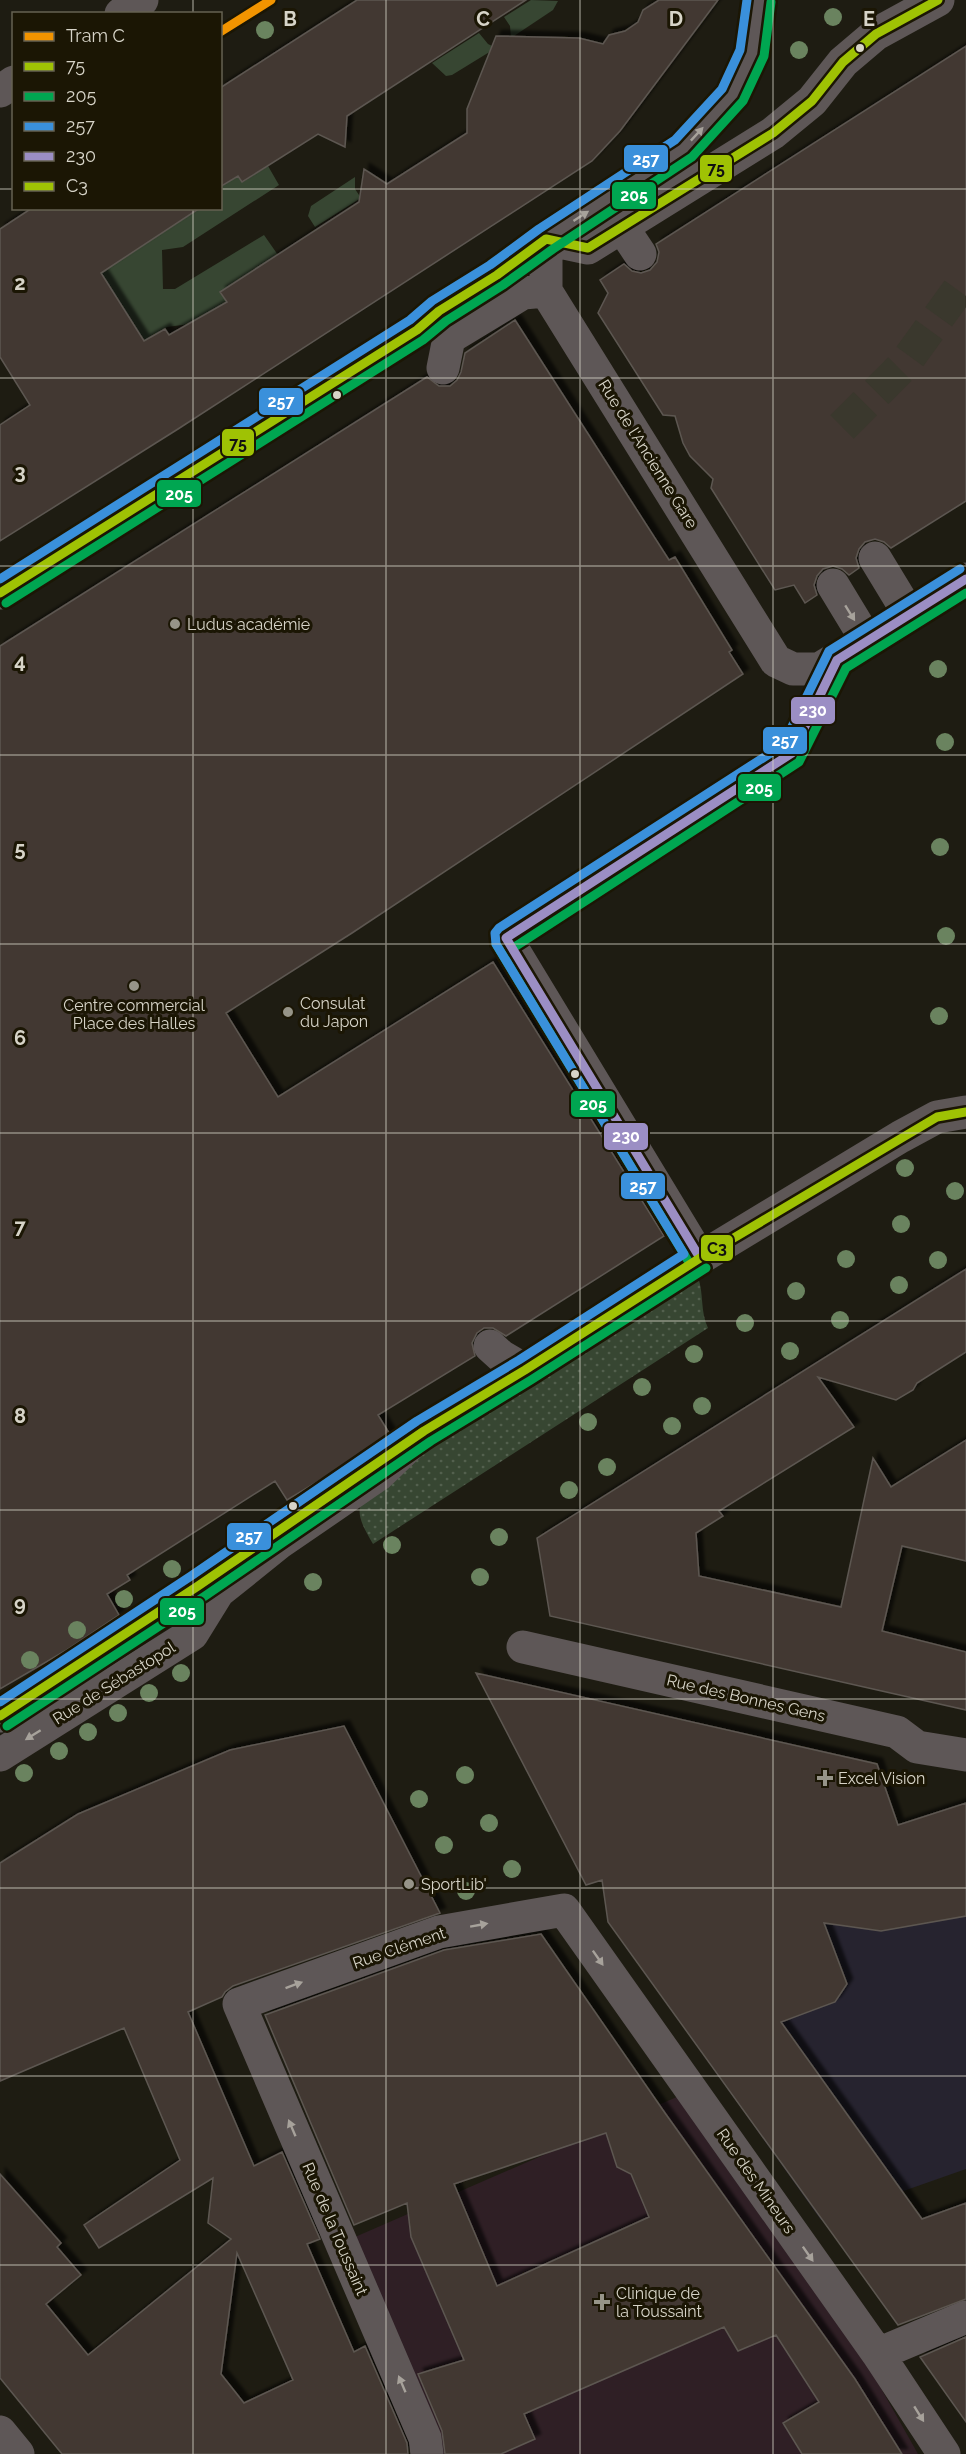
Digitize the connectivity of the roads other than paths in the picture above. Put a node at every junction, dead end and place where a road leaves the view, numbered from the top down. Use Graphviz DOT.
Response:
graph roads {
  1 [pos="142,0"];
  2 [pos="759,0"];
  3 [pos="938,0"];
  4 [pos="124,12"];
  5 [pos="616,192"];
  6 [pos="622,227"];
  7 [pos="546,239"];
  8 [pos="640,254"];
  9 [pos="497,275"];
  10 [pos="546,291"];
  11 [pos="417,330"];
  12 [pos="875,558"];
  13 [pos="966,579"];
  14 [pos="832,585"];
  15 [pos="0,592"];
  16 [pos="909,614"];
  17 [pos="867,641"];
  18 [pos="837,660"];
  19 [pos="966,1112"];
  20 [pos="700,1258"];
  21 [pos="525,1370"];
  22 [pos="493,1389"];
  23 [pos="424,1431"];
  24 [pos="523,1647"];
  25 [pos="0,1716"];
  26 [pos="0,1755"];
  27 [pos="966,1755"];
  28 [pos="564,1910"];
  29 [pos="239,2004"];
  30 [pos="966,2317"];
  31 [pos="878,2354"];
  32 [pos="0,2432"];
  33 [pos="18,2454"];
  34 [pos="428,2454"];
  35 [pos="944,2454"];
  1 -- 4 [label="street"];
  5 -- 2 [label="street, one-way"];
  3 -- 6 [label="street"];
  5 -- 6 [label="street"];
  7 -- 5 [label="street, one-way"];
  6 -- 7 [label="street"];
  6 -- 8 [label="street"];
  7 -- 9 [label="street"];
  7 -- 10 [label="street"];
  9 -- 10 [label="street"];
  9 -- 11 [label="street"];
  10 -- 11 [label="street"];
  10 -- 18 [label="street, Rue de l'Ancienne Gare"];
  11 -- 15 [label="street"];
  12 -- 16 [label="street"];
  13 -- 16 [label="street"];
  14 -- 17 [label="street, one-way"];
  16 -- 17 [label="street"];
  17 -- 18 [label="street"];
  18 -- 20 [label="street"];
  19 -- 20 [label="street, Rue de Sébastopol"];
  20 -- 21 [label="street, Rue de Sébastopol"];
  21 -- 22 [label="street, Rue de Sébastopol"];
  21 -- 22 [label="street"];
  22 -- 23 [label="street, Rue de Sébastopol"];
  23 -- 25 [label="street"];
  23 -- 26 [label="street, Rue de Sébastopol, one-way"];
  24 -- 27 [label="street, Rue des Bonnes Gens"];
  29 -- 28 [label="street, Rue Clément, one-way"];
  28 -- 31 [label="street, Rue des Mineurs, one-way"];
  34 -- 29 [label="street, Rue de la Toussaint, one-way"];
  30 -- 31 [label="street"];
  31 -- 35 [label="street, Rue des Mineurs, one-way"];
  32 -- 33 [label="street"];
}
